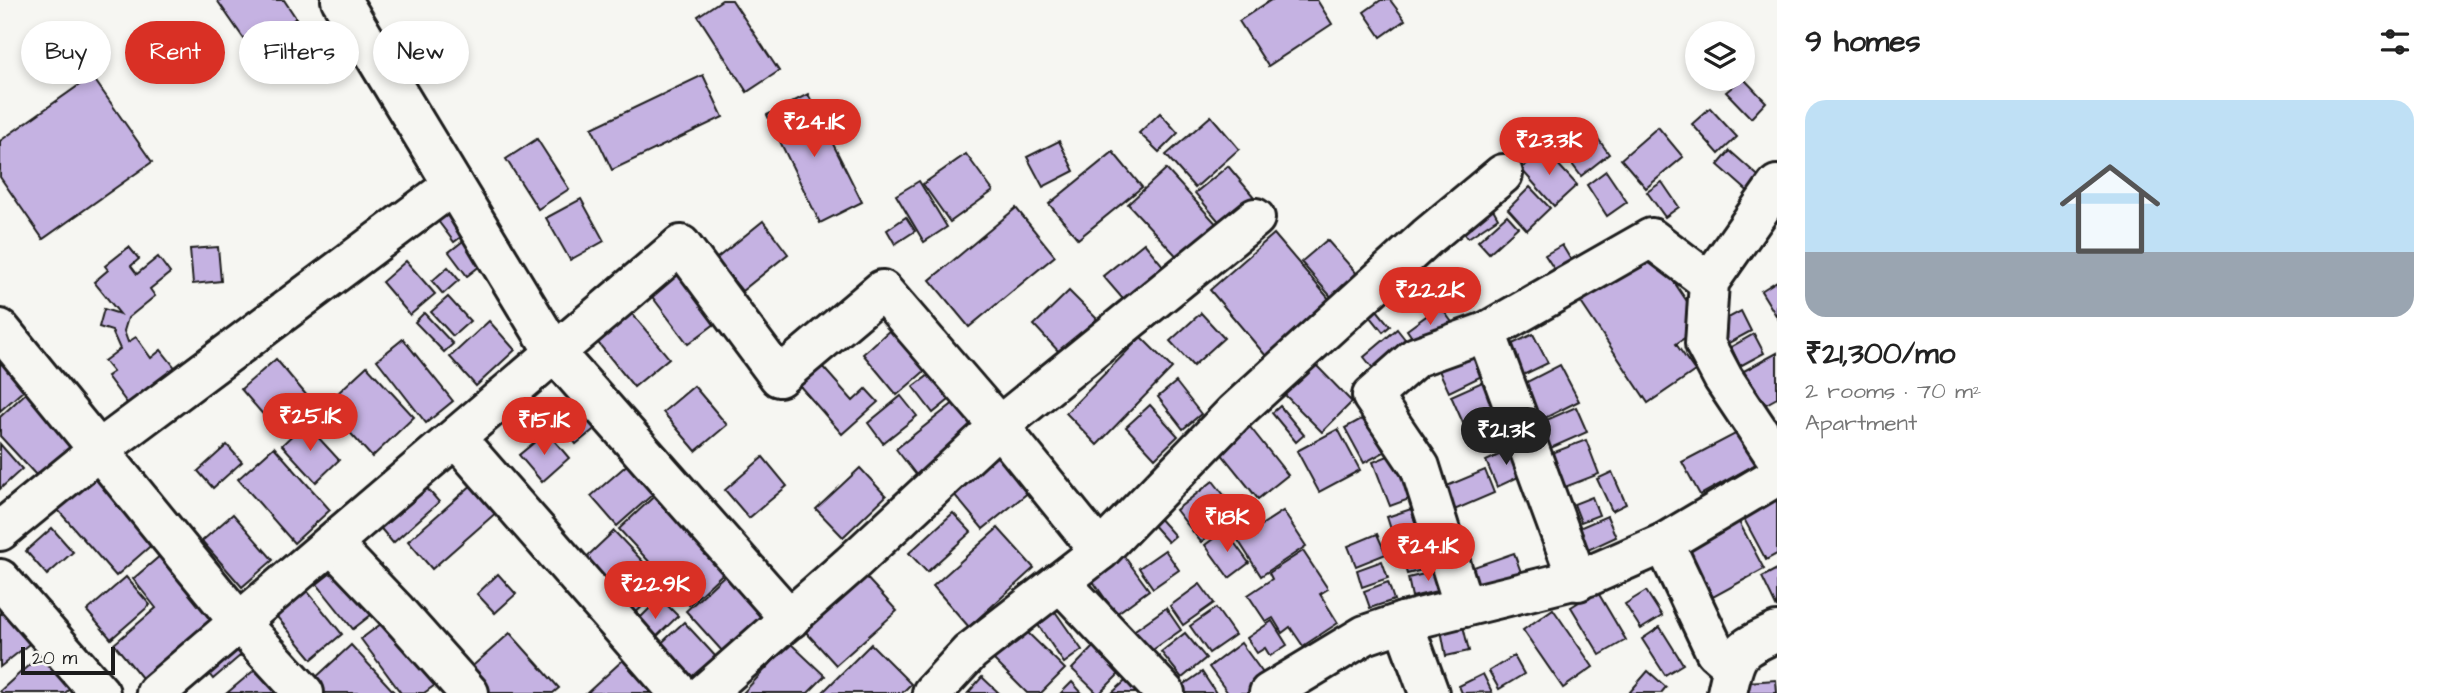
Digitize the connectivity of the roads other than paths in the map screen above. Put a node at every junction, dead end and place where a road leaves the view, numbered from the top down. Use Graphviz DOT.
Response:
graph roads {
  1 [pos="341,0"];
  2 [pos="1503,174"];
  3 [pos="453,185"];
  4 [pos="1777,186"];
  5 [pos="1255,218"];
  6 [pos="1709,282"];
  7 [pos="0,329"];
  8 [pos="1486,332"];
  9 [pos="555,353"];
  10 [pos="999,426"];
  11 [pos="456,438"];
  12 [pos="99,450"];
  13 [pos="1777,459"];
  14 [pos="1777,476"];
  15 [pos="0,531"];
  16 [pos="1664,543"];
  17 [pos="332,544"];
  18 [pos="1100,551"];
  19 [pos="0,579"];
  20 [pos="1578,580"];
  21 [pos="1060,582"];
  22 [pos="1464,607"];
  23 [pos="790,619"];
  24 [pos="239,622"];
  25 [pos="1404,622"];
  26 [pos="1777,632"];
  27 [pos="1730,679"];
  28 [pos="1284,689"];
  29 [pos="100,693"];
  30 [pos="156,693"];
  31 [pos="303,693"];
  32 [pos="469,693"];
  33 [pos="679,693"];
  34 [pos="705,693"];
  35 [pos="932,693"];
  36 [pos="1165,693"];
  37 [pos="1429,693"];
  1 -- 3 [label="street"];
  2 -- 18 [label="street"];
  3 -- 9 [label="street"];
  3 -- 12 [label="street"];
  4 -- 6 [label="street"];
  5 -- 10 [label="street"];
  6 -- 8 [label="street"];
  6 -- 13 [label="street"];
  7 -- 12 [label="street"];
  8 -- 20 [label="street"];
  8 -- 22 [label="street"];
  9 -- 10 [label="street"];
  9 -- 11 [label="street"];
  9 -- 23 [label="street"];
  10 -- 18 [label="street"];
  10 -- 23 [label="street"];
  11 -- 17 [label="street"];
  11 -- 33 [label="street"];
  12 -- 15 [label="street"];
  12 -- 24 [label="street"];
  14 -- 16 [label="street"];
  16 -- 20 [label="street"];
  16 -- 27 [label="street"];
  17 -- 24 [label="street"];
  17 -- 32 [label="street"];
  18 -- 21 [label="street"];
  19 -- 29 [label="street"];
  20 -- 22 [label="street"];
  21 -- 35 [label="street"];
  21 -- 36 [label="street"];
  22 -- 25 [label="street"];
  23 -- 34 [label="street"];
  24 -- 30 [label="street"];
  24 -- 31 [label="street"];
  25 -- 28 [label="street"];
  25 -- 37 [label="street"];
  26 -- 27 [label="street"];
}
